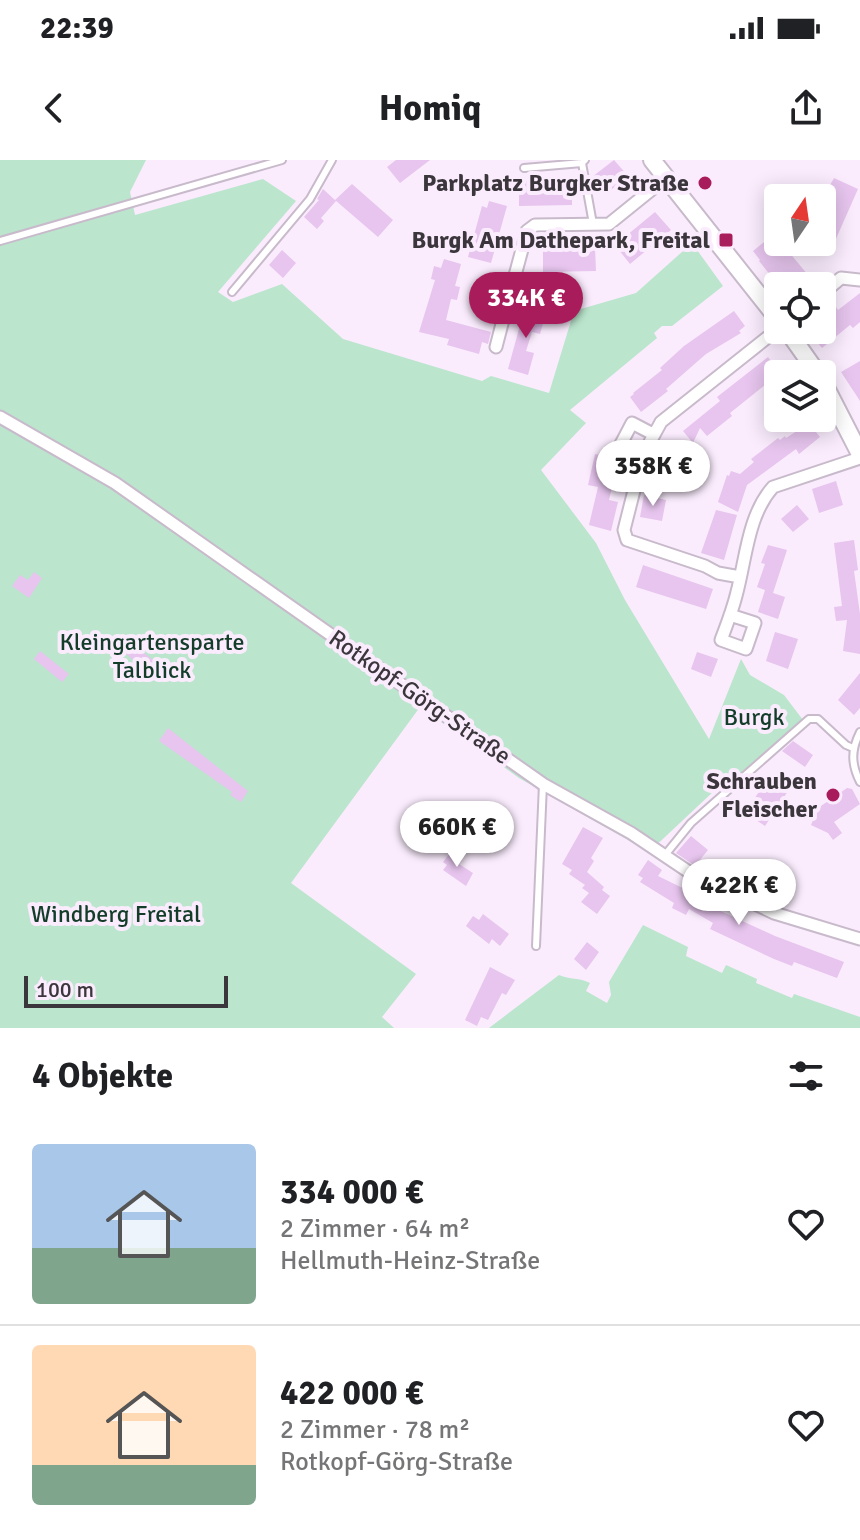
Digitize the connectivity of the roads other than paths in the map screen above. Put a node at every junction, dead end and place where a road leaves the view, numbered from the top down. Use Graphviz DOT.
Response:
graph roads {
  1 [pos="282,160"];
  2 [pos="332,160"];
  3 [pos="652,160"];
  4 [pos="584,162"];
  5 [pos="524,168"];
  6 [pos="666,178"];
  7 [pos="593,224"];
  8 [pos="0,241"];
  9 [pos="860,280"];
  10 [pos="836,282"];
  11 [pos="232,292"];
  12 [pos="510,293"];
  13 [pos="764,301"];
  14 [pos="504,316"];
  15 [pos="764,340"];
  16 [pos="496,347"];
  17 [pos="836,408"];
  18 [pos="0,417"];
  19 [pos="653,434"];
  20 [pos="643,455"];
  21 [pos="860,456"];
  22 [pos="740,577"];
  23 [pos="730,615"];
  24 [pos="860,732"];
  25 [pos="853,748"];
  26 [pos="860,782"];
  27 [pos="543,784"];
  28 [pos="665,855"];
  29 [pos="737,874"];
  30 [pos="775,888"];
  31 [pos="728,893"];
  32 [pos="767,910"];
  33 [pos="860,939"];
  34 [pos="536,946"];
  1 -- 8 [label="lane"];
  2 -- 11 [label="lane"];
  3 -- 6 [label="main road"];
  4 -- 5 [label="lane"];
  4 -- 7 [label="lane"];
  6 -- 7 [label="street"];
  6 -- 13 [label="main road"];
  7 -- 12 [label="street"];
  9 -- 10 [label="street"];
  12 -- 14 [label="street"];
  12 -- 14 [label="street"];
  14 -- 16 [label="street"];
  15 -- 19 [label="street"];
  17 -- 21 [label="main road"];
  18 -- 27 [label="street, Rotkopf-Görg-Straße"];
  19 -- 20 [label="street"];
  19 -- 20 [label="street"];
  20 -- 22 [label="street"];
  21 -- 22 [label="street"];
  22 -- 23 [label="street"];
  24 -- 25 [label="lane"];
  25 -- 26 [label="lane"];
  25 -- 28 [label="lane"];
  27 -- 28 [label="street, Rotkopf-Görg-Straße"];
  27 -- 34 [label="lane"];
  28 -- 31 [label="street, Rotkopf-Görg-Straße"];
  29 -- 31 [label="lane"];
  30 -- 32 [label="lane"];
  31 -- 32 [label="street, Rotkopf-Görg-Straße"];
  32 -- 33 [label="street, Rotkopf-Görg-Straße"];
}
